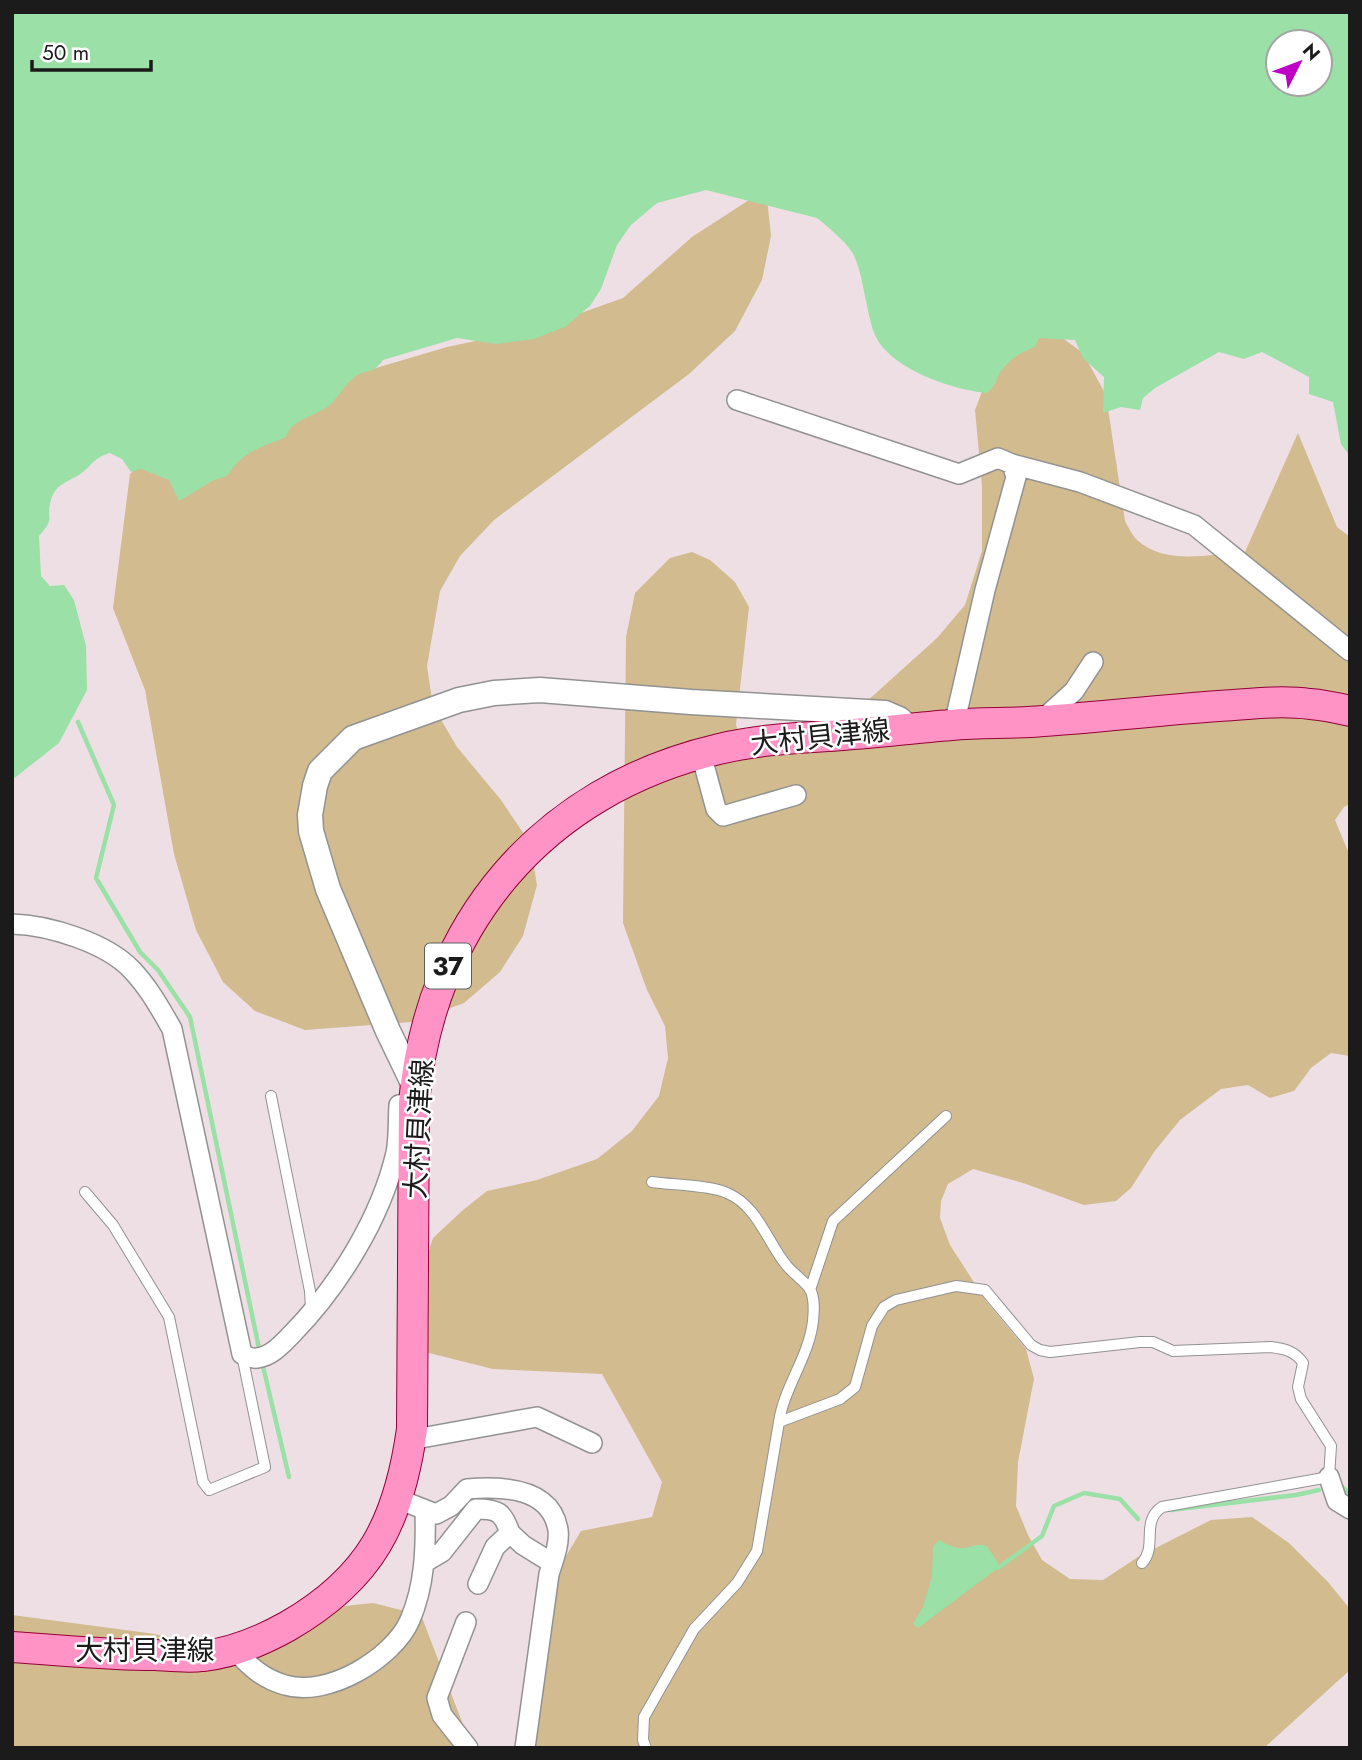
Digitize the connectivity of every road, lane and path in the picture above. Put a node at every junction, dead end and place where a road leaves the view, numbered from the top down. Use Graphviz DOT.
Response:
graph roads {
  1 [pos="737,400"];
  2 [pos="1012,464"];
  3 [pos="1350,651"];
  4 [pos="1093,662"];
  5 [pos="1350,711"];
  6 [pos="1040,722"];
  7 [pos="954,724"];
  8 [pos="910,729"];
  9 [pos="701,754"];
  10 [pos="796,795"];
  11 [pos="12,924"];
  12 [pos="415,1095"];
  13 [pos="271,1096"];
  14 [pos="946,1116"];
  15 [pos="652,1182"];
  16 [pos="85,1192"];
  17 [pos="810,1290"];
  18 [pos="311,1312"];
  19 [pos="242,1354"];
  20 [pos="779,1422"];
  21 [pos="410,1440"];
  22 [pos="592,1443"];
  23 [pos="1328,1477"];
  24 [pos="411,1504"];
  25 [pos="1350,1509"];
  26 [pos="510,1533"];
  27 [pos="425,1562"];
  28 [pos="552,1563"];
  29 [pos="1142,1563"];
  30 [pos="478,1584"];
  31 [pos="466,1622"];
  32 [pos="12,1647"];
  33 [pos="234,1649"];
  34 [pos="468,1748"];
  35 [pos="525,1748"];
  36 [pos="646,1748"];
  1 -- 2 [label="street"];
  2 -- 3 [label="street"];
  2 -- 7 [label="street"];
  4 -- 6 [label="street"];
  5 -- 6 [label="main road, 大村貝津線 / 37"];
  6 -- 7 [label="main road, 大村貝津線 / 37"];
  7 -- 8 [label="main road, 大村貝津線 / 37"];
  8 -- 9 [label="main road, 大村貝津線 / 37"];
  8 -- 12 [label="street"];
  9 -- 10 [label="street"];
  9 -- 12 [label="main road, 大村貝津線 / 37"];
  11 -- 19 [label="street"];
  12 -- 18 [label="street"];
  12 -- 21 [label="main road, 大村貝津線 / 37"];
  13 -- 18 [label="lane"];
  14 -- 17 [label="lane"];
  15 -- 17 [label="lane"];
  16 -- 19 [label="lane"];
  17 -- 20 [label="lane"];
  18 -- 19 [label="street"];
  20 -- 23 [label="lane"];
  20 -- 36 [label="lane"];
  21 -- 22 [label="street"];
  21 -- 24 [label="main road, 大村貝津線 / 37"];
  23 -- 25 [label="street"];
  23 -- 29 [label="lane"];
  24 -- 27 [label="street"];
  24 -- 28 [label="street"];
  24 -- 33 [label="main road, 大村貝津線 / 37"];
  26 -- 27 [label="street"];
  26 -- 28 [label="street"];
  26 -- 30 [label="street"];
  27 -- 33 [label="street"];
  28 -- 35 [label="street"];
  31 -- 34 [label="street"];
  32 -- 33 [label="main road, 大村貝津線 / 37"];
}
